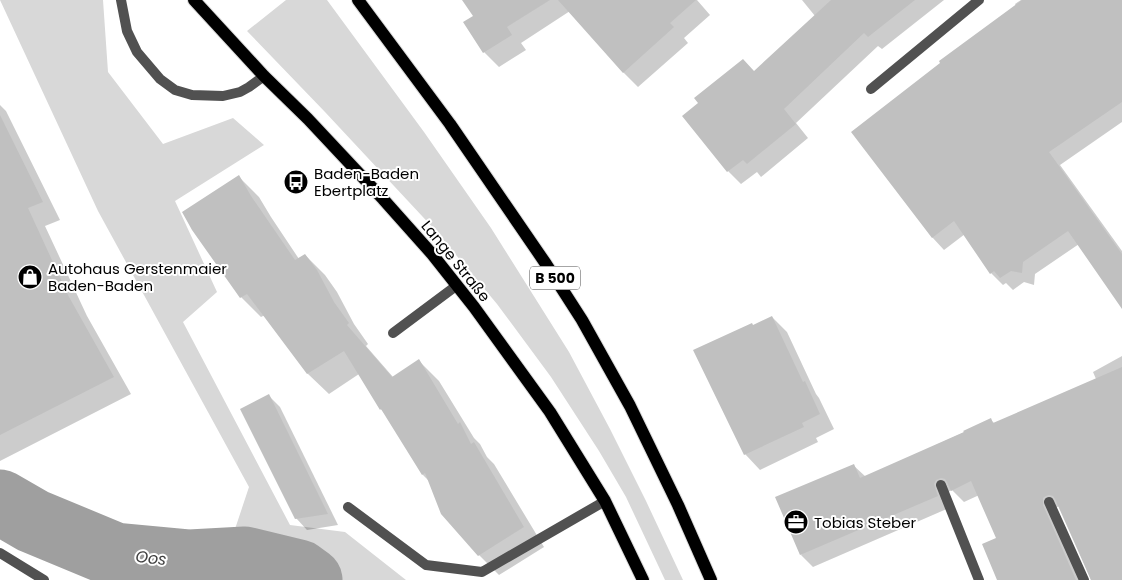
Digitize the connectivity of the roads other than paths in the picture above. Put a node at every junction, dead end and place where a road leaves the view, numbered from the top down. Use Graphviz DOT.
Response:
graph roads {
  1 [pos="121,0"];
  2 [pos="194,0"];
  3 [pos="358,0"];
  4 [pos="978,0"];
  5 [pos="264,76"];
  6 [pos="872,88"];
  7 [pos="456,286"];
  8 [pos="393,333"];
  9 [pos="941,485"];
  10 [pos="605,501"];
  11 [pos="1048,502"];
  12 [pos="348,507"];
  13 [pos="0,553"];
  14 [pos="44,580"];
  15 [pos="643,580"];
  16 [pos="710,580"];
  17 [pos="979,580"];
  18 [pos="1084,580"];
  1 -- 5 [label="street"];
  2 -- 5 [label="main road, Lange Straße"];
  3 -- 16 [label="main road, B 500"];
  4 -- 6 [label="street"];
  5 -- 7 [label="main road, Lange Straße"];
  7 -- 8 [label="street"];
  7 -- 10 [label="main road, Lange Straße"];
  9 -- 17 [label="street"];
  10 -- 12 [label="street"];
  10 -- 15 [label="main road, Lange Straße"];
  11 -- 18 [label="street"];
  13 -- 14 [label="street"];
}
